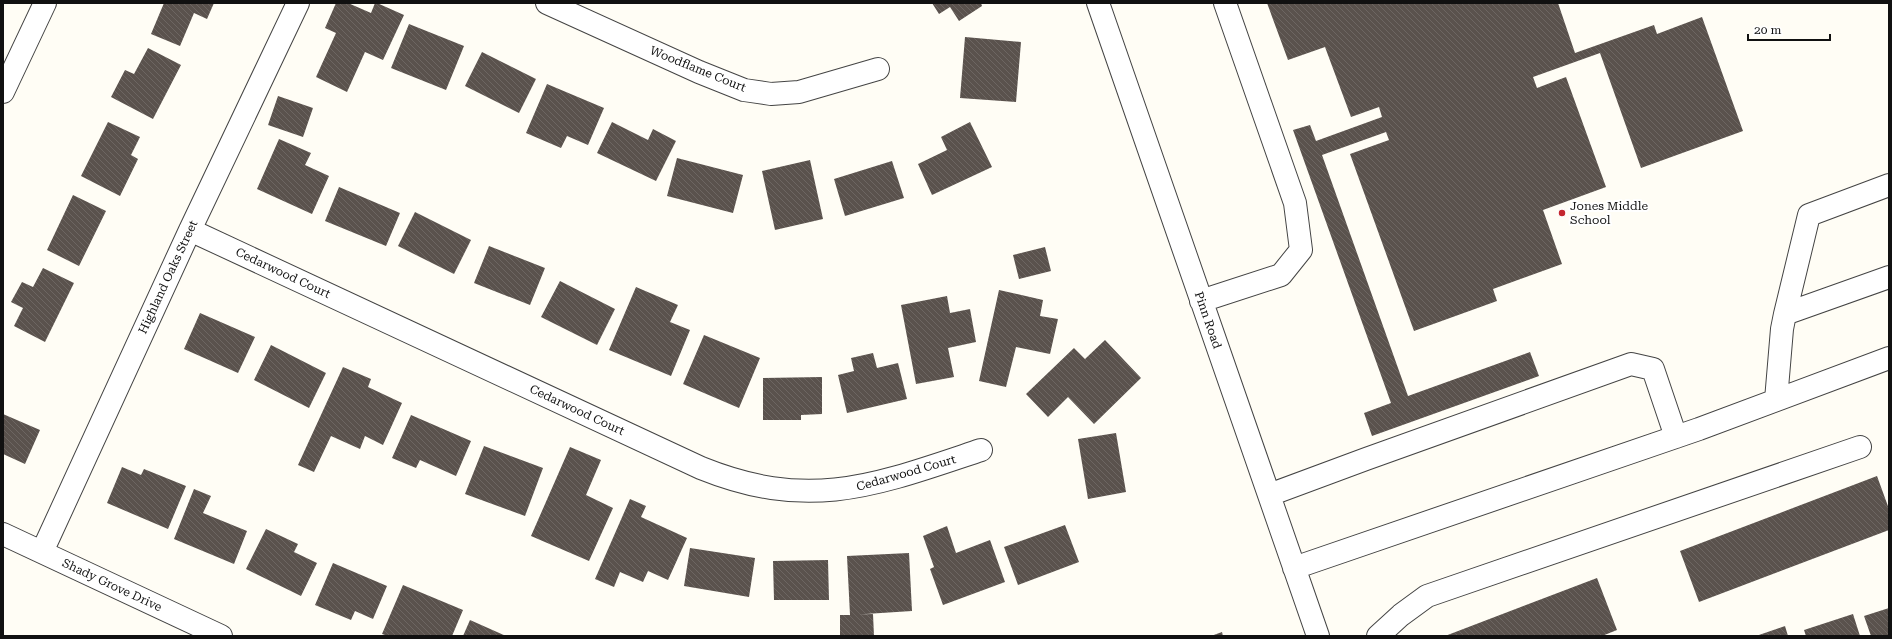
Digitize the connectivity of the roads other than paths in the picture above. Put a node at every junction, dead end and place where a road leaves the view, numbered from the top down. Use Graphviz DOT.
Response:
graph roads {
  1 [pos="45,3"];
  2 [pos="298,3"];
  3 [pos="547,3"];
  4 [pos="1098,3"];
  5 [pos="1224,3"];
  6 [pos="878,69"];
  7 [pos="3,92"];
  8 [pos="1889,185"];
  9 [pos="190,230"];
  10 [pos="1889,277"];
  11 [pos="1201,301"];
  12 [pos="1785,314"];
  13 [pos="1889,358"];
  14 [pos="1776,400"];
  15 [pos="1676,437"];
  16 [pos="1860,447"];
  17 [pos="981,450"];
  18 [pos="1269,495"];
  19 [pos="3,534"];
  20 [pos="42,552"];
  21 [pos="1294,568"];
  22 [pos="221,636"];
  23 [pos="1318,636"];
  24 [pos="1378,636"];
  1 -- 7 [label="street"];
  2 -- 9 [label="street, Highland Oaks Street"];
  3 -- 6 [label="street, Woodflame Court"];
  4 -- 11 [label="street, Pinn Road"];
  5 -- 11 [label="street"];
  8 -- 12 [label="street"];
  9 -- 17 [label="street, Cedarwood Court"];
  9 -- 20 [label="street, Highland Oaks Street"];
  10 -- 12 [label="street"];
  11 -- 18 [label="street, Pinn Road"];
  12 -- 14 [label="street"];
  13 -- 14 [label="street"];
  14 -- 15 [label="street"];
  15 -- 18 [label="street"];
  15 -- 21 [label="street"];
  16 -- 24 [label="street"];
  18 -- 21 [label="street, Pinn Road"];
  19 -- 20 [label="street, Shady Grove Drive"];
  20 -- 22 [label="street, Shady Grove Drive"];
  21 -- 23 [label="street, Pinn Road"];
}
